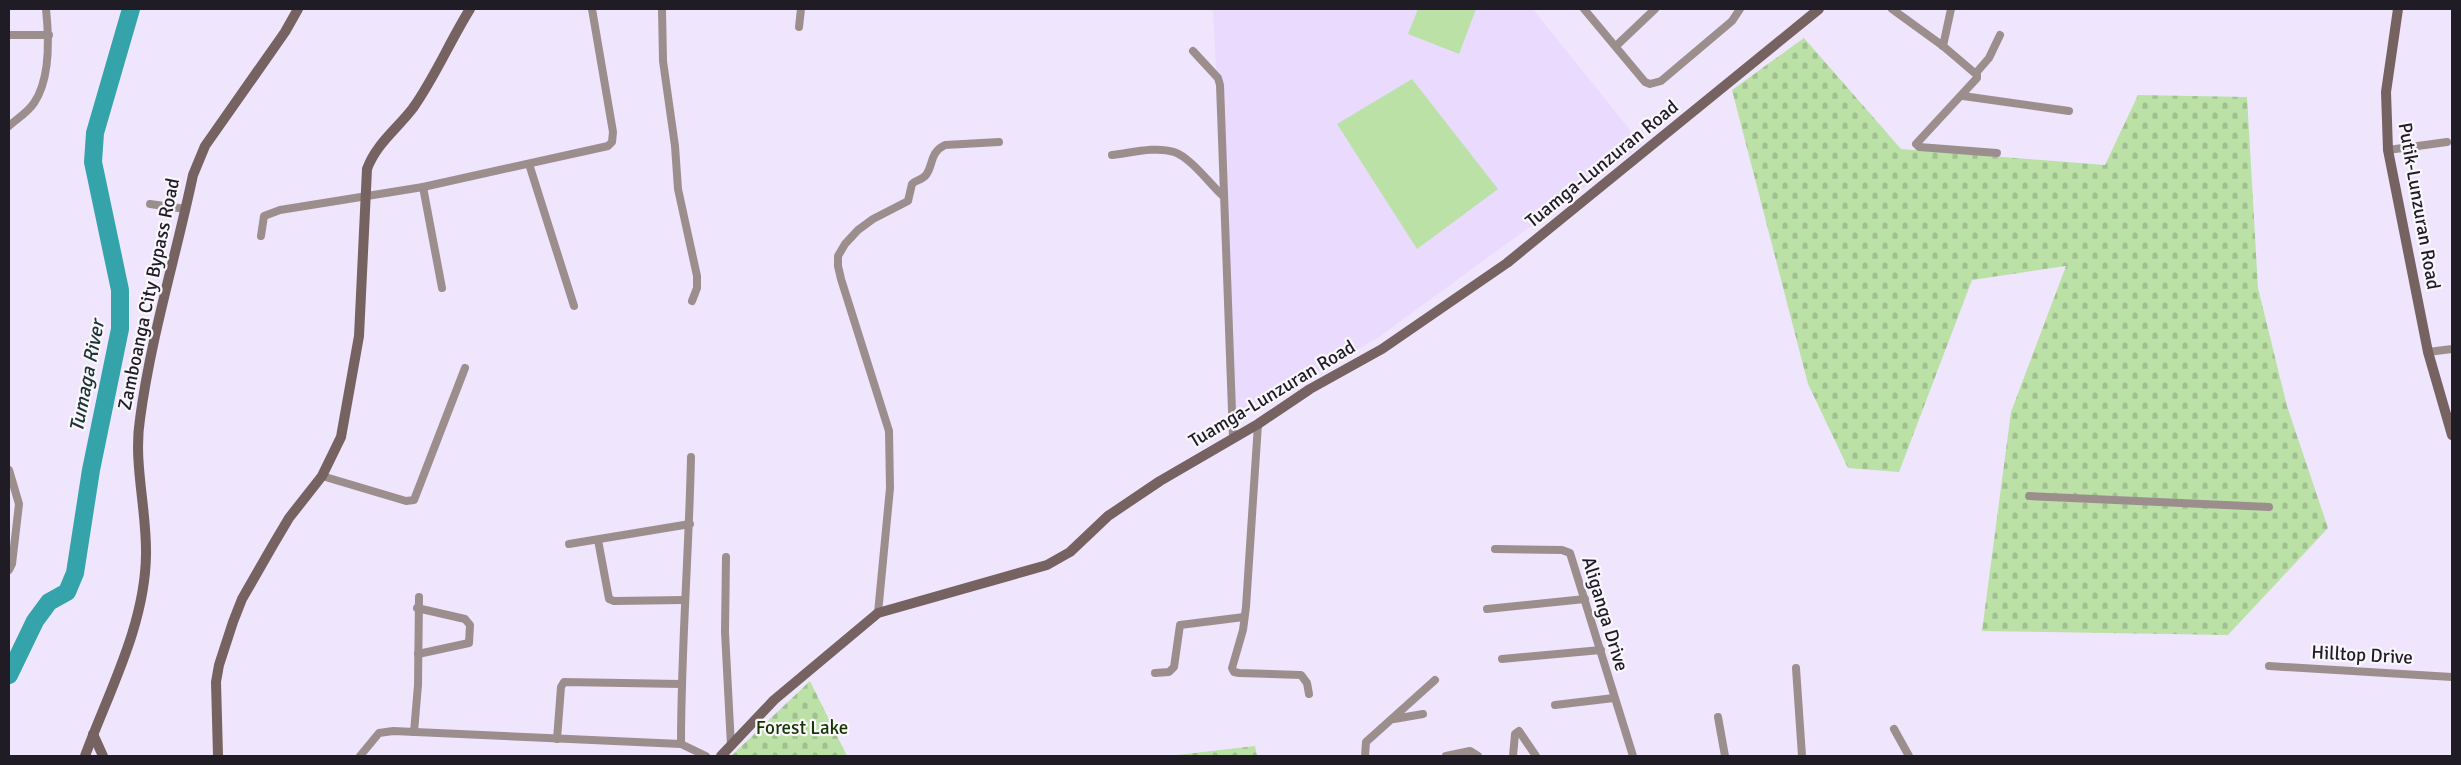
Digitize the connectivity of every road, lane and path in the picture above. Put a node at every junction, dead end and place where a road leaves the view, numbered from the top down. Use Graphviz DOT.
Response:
graph roads {
  1 [pos="46,9"];
  2 [pos="298,9"];
  3 [pos="470,9"];
  4 [pos="592,9"];
  5 [pos="662,9"];
  6 [pos="801,9"];
  7 [pos="1584,9"];
  8 [pos="1655,9"];
  9 [pos="1740,9"];
  10 [pos="1819,9"];
  11 [pos="1892,9"];
  12 [pos="1951,9"];
  13 [pos="2398,9"];
  14 [pos="799,27"];
  15 [pos="9,35"];
  16 [pos="49,35"];
  17 [pos="2000,35"];
  18 [pos="1616,46"];
  19 [pos="1943,46"];
  20 [pos="1193,51"];
  21 [pos="1976,72"];
  22 [pos="1962,96"];
  23 [pos="2069,111"];
  24 [pos="9,126"];
  25 [pos="999,142"];
  26 [pos="2447,142"];
  27 [pos="2388,150"];
  28 [pos="1997,153"];
  29 [pos="1112,155"];
  30 [pos="529,164"];
  31 [pos="423,187"];
  32 [pos="1222,195"];
  33 [pos="365,197"];
  34 [pos="150,204"];
  35 [pos="186,209"];
  36 [pos="261,236"];
  37 [pos="442,288"];
  38 [pos="692,301"];
  39 [pos="574,306"];
  40 [pos="2452,349"];
  41 [pos="2428,352"];
  42 [pos="465,368"];
  43 [pos="1258,424"];
  44 [pos="2452,435"];
  45 [pos="1233,438"];
  46 [pos="691,457"];
  47 [pos="9,470"];
  48 [pos="322,476"];
  49 [pos="2029,496"];
  50 [pos="2269,507"];
  51 [pos="690,524"];
  52 [pos="598,540"];
  53 [pos="569,544"];
  54 [pos="1495,549"];
  55 [pos="726,557"];
  56 [pos="9,570"];
  57 [pos="419,597"];
  58 [pos="1585,599"];
  59 [pos="684,600"];
  60 [pos="417,608"];
  61 [pos="1488,609"];
  62 [pos="878,613"];
  63 [pos="1244,617"];
  64 [pos="1601,650"];
  65 [pos="418,654"];
  66 [pos="1502,659"];
  67 [pos="2269,666"];
  68 [pos="1796,668"];
  69 [pos="1155,673"];
  70 [pos="2452,677"];
  71 [pos="1435,680"];
  72 [pos="681,684"];
  73 [pos="1309,694"];
  74 [pos="1614,698"];
  75 [pos="1556,705"];
  76 [pos="1422,714"];
  77 [pos="1718,717"];
  78 [pos="1394,720"];
  79 [pos="1894,729"];
  80 [pos="414,732"];
  81 [pos="93,734"];
  82 [pos="557,739"];
  83 [pos="680,744"];
  84 [pos="731,746"];
  85 [pos="85,756"];
  86 [pos="103,756"];
  87 [pos="218,756"];
  88 [pos="360,756"];
  89 [pos="706,756"];
  90 [pos="721,756"];
  91 [pos="1365,756"];
  92 [pos="1446,756"];
  93 [pos="1478,756"];
  94 [pos="1513,756"];
  95 [pos="1536,756"];
  96 [pos="1633,756"];
  97 [pos="1725,756"];
  98 [pos="1802,756"];
  99 [pos="1909,756"];
  1 -- 16 [label="street"];
  2 -- 35 [label="street, Zamboanga City Bypass Road"];
  3 -- 33 [label="street"];
  4 -- 30 [label="street"];
  5 -- 38 [label="street"];
  6 -- 14 [label="street"];
  7 -- 18 [label="street"];
  8 -- 18 [label="street"];
  9 -- 18 [label="street"];
  10 -- 43 [label="street, Tuamga-Lunzuran Road"];
  11 -- 19 [label="street"];
  12 -- 19 [label="street"];
  13 -- 27 [label="street, Putik-Lunzuran Road"];
  15 -- 16 [label="street"];
  16 -- 24 [label="street"];
  17 -- 21 [label="street"];
  19 -- 21 [label="street"];
  20 -- 32 [label="street"];
  21 -- 22 [label="street"];
  22 -- 23 [label="street"];
  22 -- 28 [label="street"];
  25 -- 62 [label="street"];
  26 -- 27 [label="street"];
  27 -- 41 [label="street, Putik-Lunzuran Road"];
  29 -- 32 [label="street"];
  30 -- 31 [label="street"];
  30 -- 39 [label="street"];
  31 -- 33 [label="street"];
  31 -- 37 [label="street"];
  32 -- 45 [label="street"];
  33 -- 36 [label="street"];
  33 -- 48 [label="street"];
  34 -- 35 [label="street"];
  35 -- 81 [label="street, Zamboanga City Bypass Road"];
  40 -- 41 [label="street"];
  41 -- 44 [label="street, Putik-Lunzuran Road"];
  42 -- 48 [label="street"];
  43 -- 45 [label="street, Tuamga-Lunzuran Road"];
  43 -- 63 [label="street"];
  45 -- 62 [label="street, Tuamga-Lunzuran Road"];
  46 -- 51 [label="street"];
  47 -- 56 [label="street"];
  48 -- 87 [label="street"];
  49 -- 50 [label="street"];
  51 -- 52 [label="street"];
  51 -- 59 [label="street"];
  52 -- 53 [label="street"];
  52 -- 59 [label="street"];
  54 -- 58 [label="street, Aliganga Drive"];
  55 -- 84 [label="street"];
  57 -- 60 [label="street"];
  58 -- 61 [label="street"];
  58 -- 64 [label="street, Aliganga Drive"];
  59 -- 72 [label="street"];
  60 -- 65 [label="street"];
  60 -- 65 [label="street"];
  62 -- 84 [label="street, Tuamga-Lunzuran Road"];
  63 -- 69 [label="street"];
  63 -- 73 [label="street"];
  64 -- 66 [label="street"];
  64 -- 74 [label="street, Aliganga Drive"];
  65 -- 80 [label="street"];
  67 -- 70 [label="street, Hilltop Drive"];
  68 -- 98 [label="street"];
  71 -- 78 [label="street"];
  72 -- 82 [label="street"];
  72 -- 83 [label="street"];
  74 -- 75 [label="street"];
  74 -- 96 [label="street, Aliganga Drive"];
  76 -- 78 [label="street"];
  77 -- 97 [label="street"];
  78 -- 91 [label="street"];
  79 -- 99 [label="street"];
  80 -- 82 [label="street"];
  80 -- 88 [label="street"];
  81 -- 85 [label="street, Zamboanga City Bypass Road"];
  81 -- 86 [label="street"];
  82 -- 83 [label="street"];
  83 -- 89 [label="street"];
  84 -- 90 [label="street, Tuamga-Lunzuran Road"];
  92 -- 93 [label="street"];
  94 -- 95 [label="street"];
}
